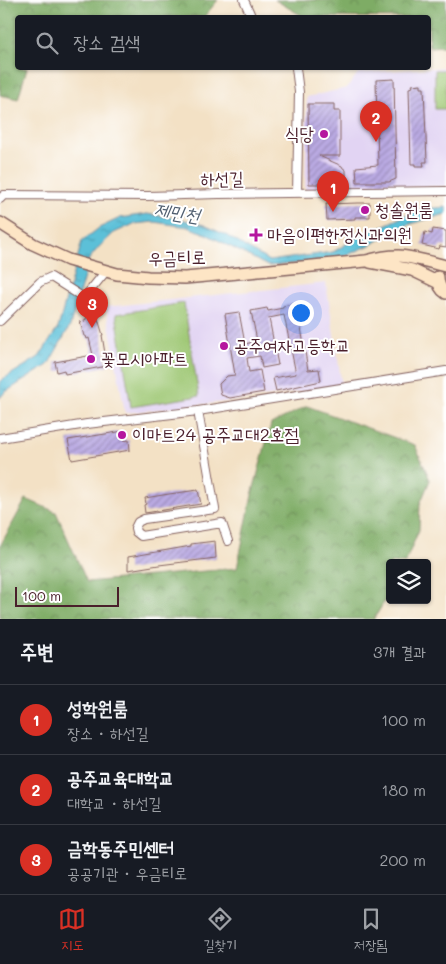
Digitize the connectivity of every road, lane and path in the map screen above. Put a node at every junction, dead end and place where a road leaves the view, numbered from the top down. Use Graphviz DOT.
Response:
graph roads {
  1 [pos="244,0"];
  2 [pos="251,15"];
  3 [pos="296,70"];
  4 [pos="446,191"];
  5 [pos="297,193"];
  6 [pos="0,199"];
  7 [pos="0,223"];
  8 [pos="366,261"];
  9 [pos="445,266"];
  10 [pos="106,270"];
  11 [pos="444,290"];
  12 [pos="0,321"];
  13 [pos="446,371"];
  14 [pos="198,410"];
  15 [pos="0,438"];
  16 [pos="228,541"];
  1 -- 2 [label="street"];
  3 -- 5 [label="street"];
  4 -- 5 [label="street, 하선길"];
  5 -- 6 [label="street, 하선길"];
  7 -- 10 [label="main road, 우금티로"];
  8 -- 9 [label="main road, 우금티로"];
  8 -- 10 [label="main road, 우금티로"];
  8 -- 11 [label="main road, 우금티로"];
  9 -- 11 [label="main road"];
  10 -- 12 [label="street"];
  13 -- 14 [label="street"];
  14 -- 15 [label="street"];
  14 -- 16 [label="street"];
}
